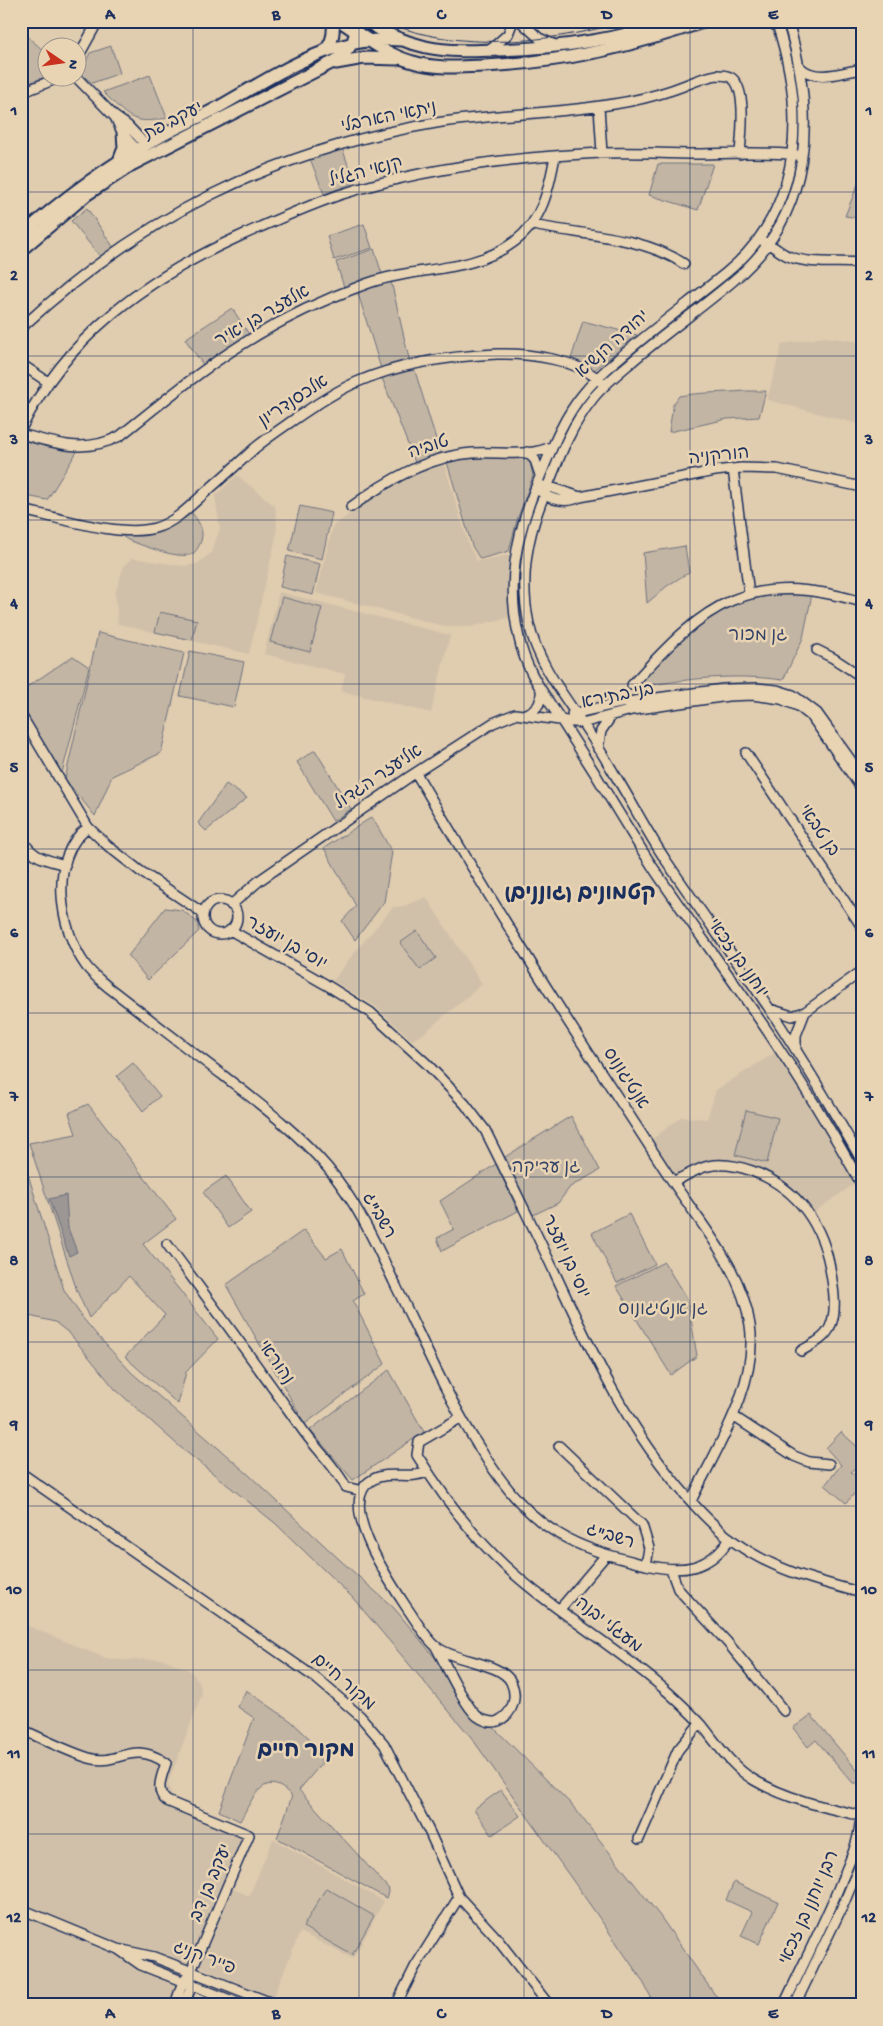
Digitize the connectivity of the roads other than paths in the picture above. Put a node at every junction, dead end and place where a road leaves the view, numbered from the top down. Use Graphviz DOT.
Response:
graph roads {
  1 [pos="98,21"];
  2 [pos="332,21"];
  3 [pos="340,21"];
  4 [pos="366,21"];
  5 [pos="513,21"];
  6 [pos="520,21"];
  7 [pos="671,21"];
  8 [pos="706,21"];
  9 [pos="782,23"];
  10 [pos="355,26"];
  11 [pos="88,39"];
  12 [pos="370,40"];
  13 [pos="402,40"];
  14 [pos="353,43"];
  15 [pos="560,47"];
  16 [pos="490,50"];
  17 [pos="323,51"];
  18 [pos="405,60"];
  19 [pos="328,66"];
  20 [pos="800,67"];
  21 [pos="862,70"];
  22 [pos="821,76"];
  23 [pos="38,86"];
  24 [pos="87,88"];
  25 [pos="21,93"];
  26 [pos="804,93"];
  27 [pos="599,106"];
  28 [pos="114,116"];
  29 [pos="123,133"];
  30 [pos="144,150"];
  31 [pos="602,153"];
  32 [pos="740,154"];
  33 [pos="793,154"];
  34 [pos="804,155"];
  35 [pos="555,156"];
  36 [pos="119,162"];
  37 [pos="533,225"];
  38 [pos="21,236"];
  39 [pos="758,241"];
  40 [pos="770,244"];
  41 [pos="21,250"];
  42 [pos="862,263"];
  43 [pos="684,264"];
  44 [pos="21,328"];
  45 [pos="21,364"];
  46 [pos="597,378"];
  47 [pos="48,382"];
  48 [pos="604,386"];
  49 [pos="21,429"];
  50 [pos="21,434"];
  51 [pos="553,446"];
  52 [pos="527,452"];
  53 [pos="733,469"];
  54 [pos="540,475"];
  55 [pos="536,486"];
  56 [pos="862,487"];
  57 [pos="546,491"];
  58 [pos="351,507"];
  59 [pos="21,510"];
  60 [pos="749,594"];
  61 [pos="862,602"];
  62 [pos="817,650"];
  63 [pos="862,677"];
  64 [pos="632,685"];
  65 [pos="541,693"];
  66 [pos="574,712"];
  67 [pos="524,714"];
  68 [pos="21,715"];
  69 [pos="612,715"];
  70 [pos="560,719"];
  71 [pos="582,722"];
  72 [pos="598,749"];
  73 [pos="746,753"];
  74 [pos="416,773"];
  75 [pos="862,776"];
  76 [pos="862,789"];
  77 [pos="88,827"];
  78 [pos="21,837"];
  79 [pos="65,866"];
  80 [pos="231,905"];
  81 [pos="203,913"];
  82 [pos="862,926"];
  83 [pos="230,930"];
  84 [pos="862,971"];
  85 [pos="770,1009"];
  86 [pos="805,1012"];
  87 [pos="796,1052"];
  88 [pos="862,1161"];
  89 [pos="673,1182"];
  90 [pos="862,1185"];
  91 [pos="167,1244"];
  92 [pos="801,1351"];
  93 [pos="732,1416"];
  94 [pos="460,1418"];
  95 [pos="559,1446"];
  96 [pos="829,1464"];
  97 [pos="428,1472"];
  98 [pos="21,1473"];
  99 [pos="362,1491"];
  100 [pos="691,1501"];
  101 [pos="730,1538"];
  102 [pos="606,1555"];
  103 [pos="646,1565"];
  104 [pos="671,1570"];
  105 [pos="862,1593"];
  106 [pos="560,1609"];
  107 [pos="436,1647"];
  108 [pos="784,1711"];
  109 [pos="700,1723"];
  110 [pos="21,1729"];
  111 [pos="860,1818"];
  112 [pos="639,1839"];
  113 [pos="862,1860"];
  114 [pos="459,1897"];
  115 [pos="21,1908"];
  116 [pos="118,1948"];
  117 [pos="191,1971"];
  118 [pos="162,1973"];
  119 [pos="187,1983"];
  120 [pos="399,1999"];
  121 [pos="178,2004"];
  122 [pos="243,2005"];
  123 [pos="277,2005"];
  124 [pos="549,2005"];
  125 [pos="784,2005"];
  126 [pos="795,2005"];
  1 -- 11 [label="street"];
  2 -- 17 [label="main road"];
  3 -- 10 [label="main road"];
  4 -- 13 [label="main road, יעקב פת"];
  5 -- 16 [label="street"];
  6 -- 15 [label="street"];
  7 -- 15 [label="main road, יעקב פת"];
  8 -- 18 [label="main road"];
  9 -- 20 [label="street, יהודה הנשיא"];
  9 -- 33 [label="street, יהודה הנשיא"];
  10 -- 12 [label="main road"];
  10 -- 14 [label="main road"];
  12 -- 13 [label="main road, יעקב פת"];
  12 -- 14 [label="main road, יעקב פת"];
  12 -- 18 [label="main road"];
  13 -- 16 [label="main road, יעקב פת"];
  14 -- 17 [label="main road, יעקב פת"];
  14 -- 19 [label="main road, יעקב פת"];
  15 -- 16 [label="main road, יעקב פת"];
  17 -- 30 [label="main road, יעקב פת"];
  18 -- 19 [label="main road"];
  19 -- 30 [label="main road, יעקב פת"];
  20 -- 22 [label="street"];
  20 -- 26 [label="street, יהודה הנשיא"];
  21 -- 22 [label="street"];
  22 -- 26 [label="street"];
  23 -- 25 [label="street"];
  24 -- 28 [label="street"];
  26 -- 34 [label="street, יהודה הנשיא"];
  27 -- 31 [label="street"];
  27 -- 32 [label="street, ניתאי הארבלי"];
  27 -- 44 [label="street, ניתאי הארבלי"];
  28 -- 29 [label="street"];
  28 -- 30 [label="street"];
  29 -- 30 [label="street"];
  29 -- 36 [label="main road"];
  30 -- 36 [label="main road, יעקב פת"];
  30 -- 41 [label="main road, יעקב פת"];
  31 -- 32 [label="street, קנאי הגליל"];
  31 -- 35 [label="street, קנאי הגליל"];
  32 -- 33 [label="street, קנאי הגליל"];
  33 -- 34 [label="street, קנאי הגליל"];
  33 -- 39 [label="street, יהודה הנשיא"];
  34 -- 40 [label="street, יהודה הנשיא"];
  35 -- 37 [label="street, אלעזר בן יאיר"];
  35 -- 47 [label="street, קנאי הגליל"];
  36 -- 38 [label="main road, יעקב פת"];
  37 -- 43 [label="street"];
  37 -- 50 [label="street, אלעזר בן יאיר"];
  39 -- 40 [label="street"];
  39 -- 46 [label="street, יהודה הנשיא"];
  40 -- 42 [label="street"];
  40 -- 48 [label="street, יהודה הנשיא"];
  45 -- 47 [label="street"];
  46 -- 48 [label="street, אלכסנדריון"];
  46 -- 51 [label="street, יהודה הנשיא"];
  46 -- 59 [label="street, אלכסנדריון"];
  47 -- 49 [label="street, קנאי הגליל"];
  48 -- 57 [label="street, יהודה הנשיא"];
  51 -- 52 [label="street, טוביה"];
  51 -- 54 [label="street, יהודה הנשיא"];
  52 -- 54 [label="street"];
  52 -- 58 [label="street, טוביה"];
  53 -- 56 [label="street, הורקניה"];
  53 -- 57 [label="street, הורקניה"];
  53 -- 60 [label="street"];
  54 -- 55 [label="street, יהודה הנשיא"];
  55 -- 57 [label="street, הורקניה"];
  55 -- 65 [label="street, יהודה הנשיא"];
  57 -- 66 [label="street, יהודה הנשיא"];
  60 -- 61 [label="street"];
  60 -- 64 [label="street"];
  62 -- 63 [label="street"];
  65 -- 67 [label="street"];
  65 -- 70 [label="street, יהודה הנשיא"];
  66 -- 70 [label="street, בני בתירא"];
  66 -- 71 [label="street"];
  66 -- 75 [label="street, בני בתירא"];
  67 -- 70 [label="street, אליעזר הגדול"];
  67 -- 74 [label="street, אליעזר הגדול"];
  68 -- 77 [label="street"];
  69 -- 71 [label="street, בני בתירא"];
  69 -- 72 [label="street"];
  69 -- 76 [label="street, בני בתירא"];
  70 -- 71 [label="street, בני בתירא"];
  70 -- 90 [label="street, יוחנן בן זכאי"];
  71 -- 72 [label="street"];
  72 -- 85 [label="street, יוחנן בן זכאי"];
  73 -- 82 [label="street, בן טבאי"];
  74 -- 80 [label="street, אליעזר הגדול"];
  74 -- 89 [label="street, אנטיגונוס"];
  77 -- 79 [label="street, רשב\"ג"];
  77 -- 81 [label="street"];
  78 -- 79 [label="street"];
  79 -- 94 [label="street, רשב\"ג"];
  80 -- 81 [label="street"];
  80 -- 83 [label="street"];
  81 -- 83 [label="street"];
  83 -- 100 [label="street, יוסי בן יועזר"];
  84 -- 86 [label="street"];
  85 -- 86 [label="street"];
  85 -- 87 [label="street, יוחנן בן זכאי"];
  86 -- 87 [label="street"];
  87 -- 88 [label="street, יוחנן בן זכאי"];
  89 -- 92 [label="street"];
  89 -- 93 [label="street, אנטיגונוס"];
  91 -- 99 [label="street, נהוראי"];
  93 -- 96 [label="street"];
  93 -- 100 [label="street, אנטיגונוס"];
  94 -- 97 [label="street, מעגלי יבנה"];
  94 -- 102 [label="street, רשב\"ג"];
  95 -- 103 [label="street"];
  97 -- 99 [label="street"];
  97 -- 106 [label="street, מעגלי יבנה"];
  98 -- 114 [label="street, מקור חיים"];
  99 -- 107 [label="street"];
  100 -- 101 [label="street, יוסי בן יועזר"];
  101 -- 104 [label="street, רשב\"ג"];
  101 -- 105 [label="street, יוסי בן יועזר"];
  102 -- 103 [label="street, רשב\"ג"];
  102 -- 106 [label="street"];
  103 -- 104 [label="street, רשב\"ג"];
  104 -- 108 [label="street"];
  106 -- 109 [label="street, מעגלי יבנה"];
  107 -- 107 [label="street"];
  109 -- 111 [label="street, מעגלי יבנה"];
  109 -- 112 [label="street"];
  110 -- 117 [label="street, יעקב בן דב"];
  111 -- 125 [label="street, רבן יוחנן בן זכאי"];
  113 -- 126 [label="street"];
  114 -- 120 [label="street"];
  114 -- 124 [label="street, מקור חיים"];
  115 -- 116 [label="street, פייר קניג"];
  116 -- 117 [label="street, פייר קניג"];
  116 -- 118 [label="street, פייר קניג"];
  117 -- 119 [label="street"];
  117 -- 123 [label="street, פייר קניג"];
  118 -- 119 [label="street, פייר קניג"];
  118 -- 121 [label="street"];
  119 -- 121 [label="street"];
  119 -- 122 [label="street, פייר קניג"];
}
